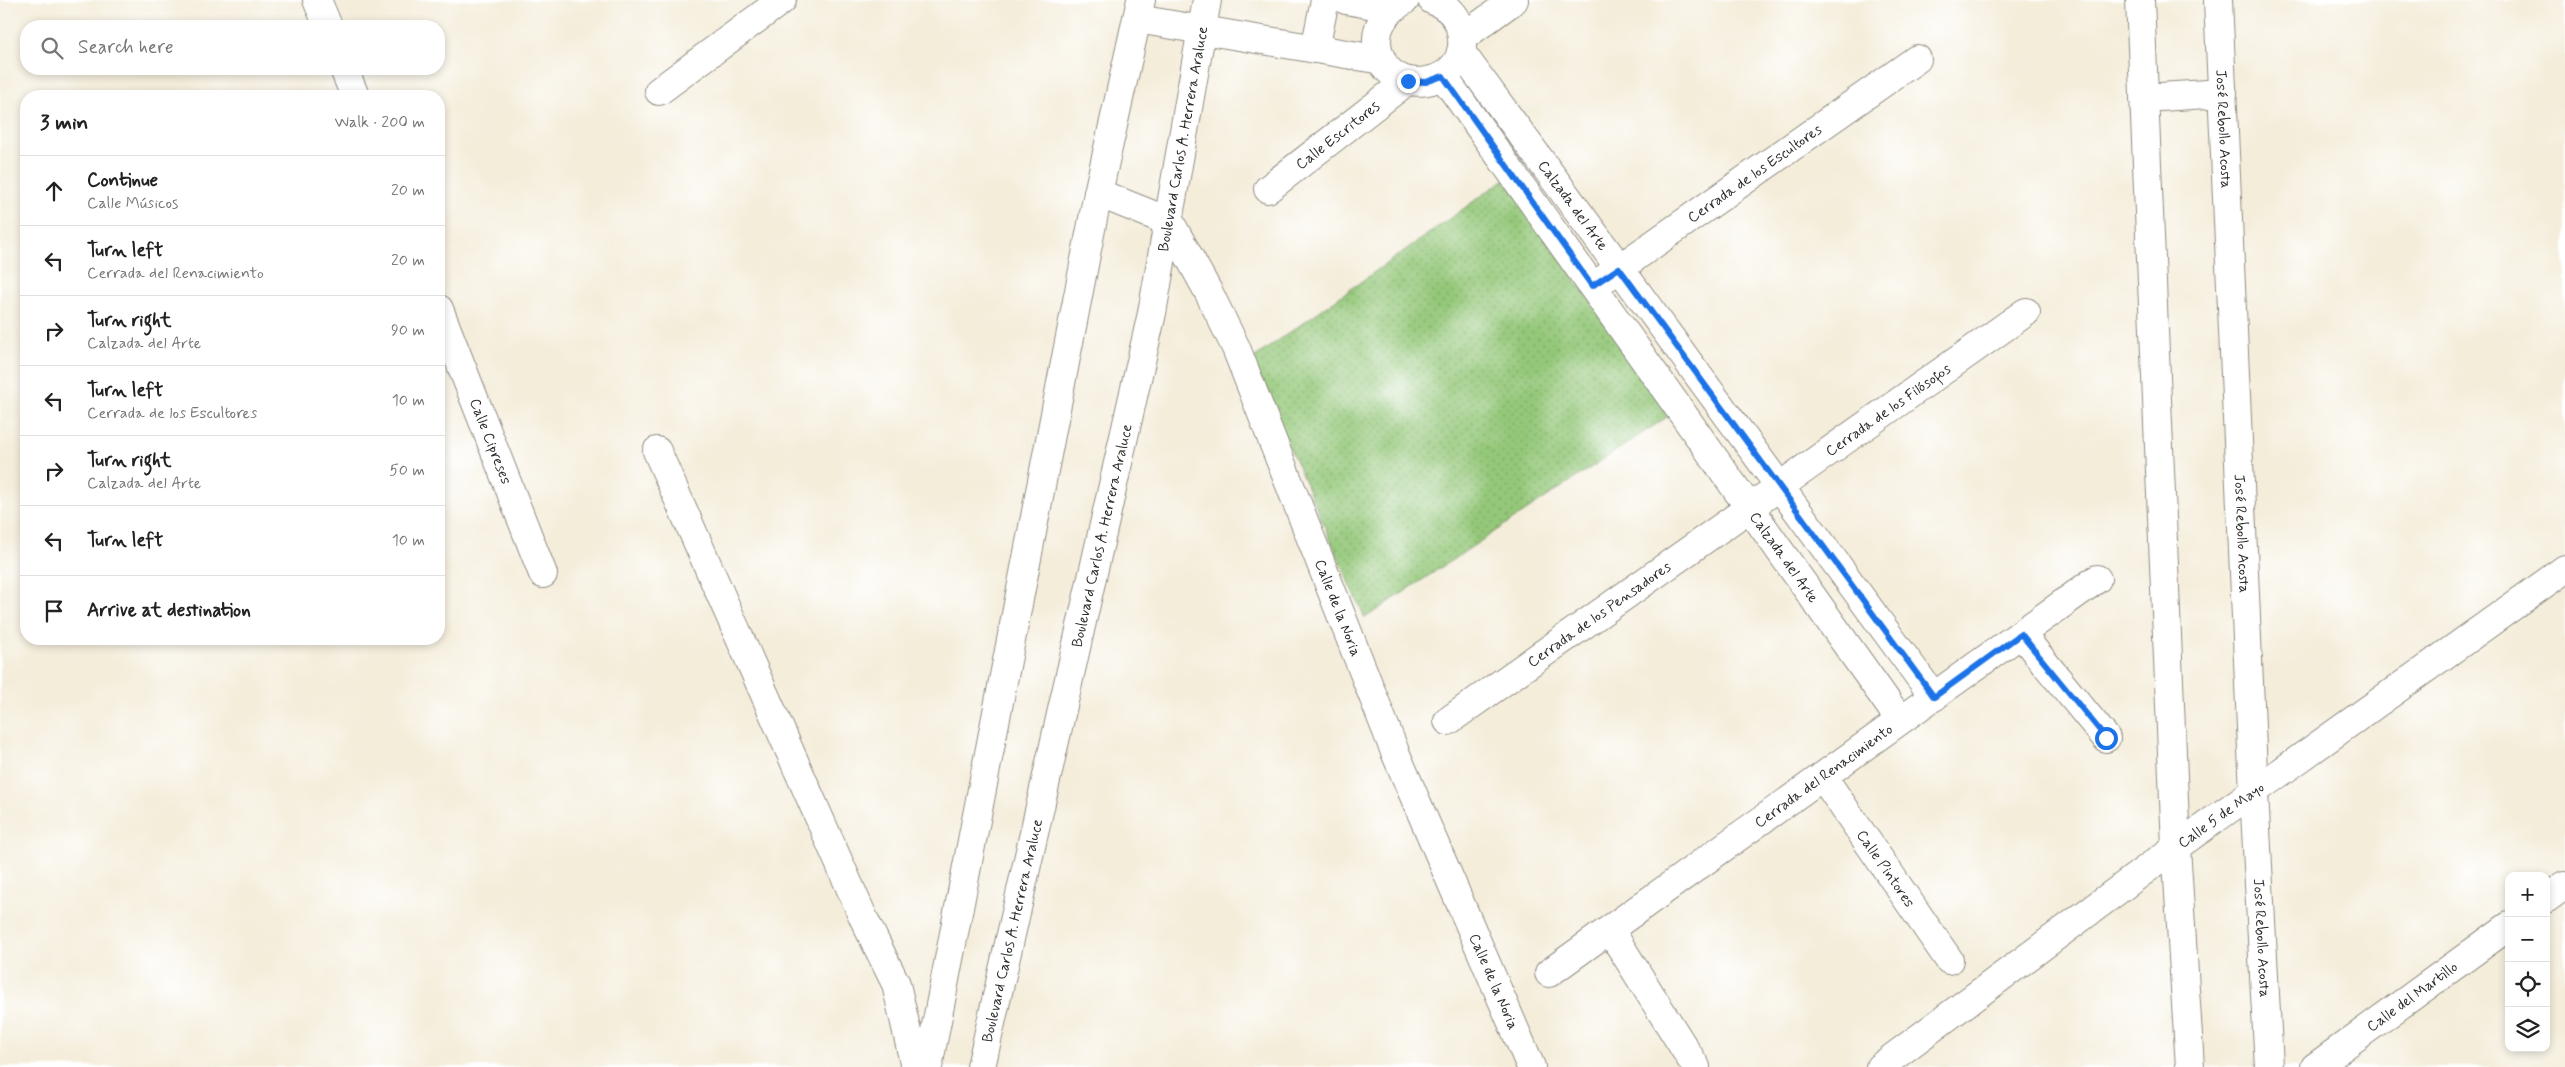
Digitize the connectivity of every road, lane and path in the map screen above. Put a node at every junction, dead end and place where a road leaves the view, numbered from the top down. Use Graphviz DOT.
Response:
graph roads {
  1 [pos="318,0"];
  2 [pos="782,0"];
  3 [pos="1207,0"];
  4 [pos="1325,0"];
  5 [pos="1346,0"];
  6 [pos="1432,0"];
  7 [pos="1514,0"];
  8 [pos="2140,0"];
  9 [pos="2218,0"];
  10 [pos="1398,4"];
  11 [pos="1139,10"];
  12 [pos="326,20"];
  13 [pos="1201,30"];
  14 [pos="1462,44"];
  15 [pos="1315,49"];
  16 [pos="1917,59"];
  17 [pos="1382,60"];
  18 [pos="346,75"];
  19 [pos="1443,76"];
  20 [pos="1408,81"];
  21 [pos="353,90"];
  22 [pos="659,91"];
  23 [pos="2223,93"];
  24 [pos="2144,98"];
  25 [pos="1268,189"];
  26 [pos="1098,193"];
  27 [pos="1170,222"];
  28 [pos="1619,268"];
  29 [pos="1592,286"];
  30 [pos="2026,312"];
  31 [pos="445,325"];
  32 [pos="657,451"];
  33 [pos="1780,487"];
  34 [pos="1750,508"];
  35 [pos="2565,569"];
  36 [pos="542,574"];
  37 [pos="2097,579"];
  38 [pos="2021,634"];
  39 [pos="1934,697"];
  40 [pos="1900,720"];
  41 [pos="1448,721"];
  42 [pos="2106,738"];
  43 [pos="1823,777"];
  44 [pos="2254,793"];
  45 [pos="2176,847"];
  46 [pos="2565,885"];
  47 [pos="2550,896"];
  48 [pos="2505,929"];
  49 [pos="1610,930"];
  50 [pos="1949,960"];
  51 [pos="1549,973"];
  52 [pos="915,1067"];
  53 [pos="928,1067"];
  54 [pos="981,1067"];
  55 [pos="1532,1067"];
  56 [pos="1696,1067"];
  57 [pos="1880,1067"];
  58 [pos="2190,1067"];
  59 [pos="2269,1067"];
  60 [pos="2315,1067"];
  1 -- 12 [label="street"];
  2 -- 22 [label="street"];
  3 -- 13 [label="street, Boulevard Carlos A. Herrera Araluce"];
  4 -- 15 [label="street"];
  5 -- 10 [label="street"];
  6 -- 14 [label="street, Calzada del Arte"];
  7 -- 14 [label="street"];
  8 -- 24 [label="street"];
  9 -- 23 [label="street, José Rebollo Acosta"];
  10 -- 17 [label="street"];
  11 -- 13 [label="street"];
  11 -- 26 [label="street"];
  13 -- 15 [label="street"];
  13 -- 27 [label="street, Boulevard Carlos A. Herrera Araluce"];
  14 -- 19 [label="street"];
  14 -- 28 [label="street, Calzada del Arte"];
  15 -- 17 [label="street"];
  16 -- 28 [label="street, Cerrada de los Escultores"];
  17 -- 20 [label="street"];
  18 -- 21 [label="street"];
  19 -- 20 [label="street"];
  19 -- 29 [label="street, Calzada del Arte"];
  20 -- 25 [label="street, Calle Escritores"];
  23 -- 24 [label="street"];
  23 -- 44 [label="street, José Rebollo Acosta"];
  24 -- 45 [label="street"];
  26 -- 27 [label="street"];
  26 -- 53 [label="street"];
  27 -- 54 [label="street, Boulevard Carlos A. Herrera Araluce"];
  27 -- 55 [label="street, Calle de la Noria"];
  28 -- 29 [label="street, Cerrada de los Escultores"];
  28 -- 33 [label="street, Calzada del Arte"];
  29 -- 34 [label="street, Calzada del Arte"];
  30 -- 33 [label="street, Cerrada de los Filósofos"];
  31 -- 36 [label="street, Calle Cipreses"];
  32 -- 52 [label="street"];
  33 -- 34 [label="street, Cerrada de los Filósofos"];
  33 -- 39 [label="street, Calzada del Arte"];
  34 -- 40 [label="street, Calzada del Arte"];
  34 -- 41 [label="street, Cerrada de los Pensadores"];
  35 -- 44 [label="street, Calle 5 de Mayo"];
  37 -- 38 [label="street, Cerrada del Renacimiento"];
  38 -- 39 [label="street, Cerrada del Renacimiento"];
  38 -- 42 [label="street"];
  39 -- 40 [label="street, Cerrada del Renacimiento"];
  40 -- 43 [label="street, Cerrada del Renacimiento"];
  43 -- 49 [label="street, Cerrada del Renacimiento"];
  43 -- 50 [label="street, Calle Pintores"];
  44 -- 45 [label="street, Calle 5 de Mayo"];
  44 -- 59 [label="street, José Rebollo Acosta"];
  45 -- 57 [label="street, Calle 5 de Mayo"];
  45 -- 58 [label="street"];
  46 -- 47 [label="street"];
  48 -- 60 [label="street, Calle del Martillo"];
  49 -- 51 [label="street, Cerrada del Renacimiento"];
  49 -- 56 [label="street"];
}
